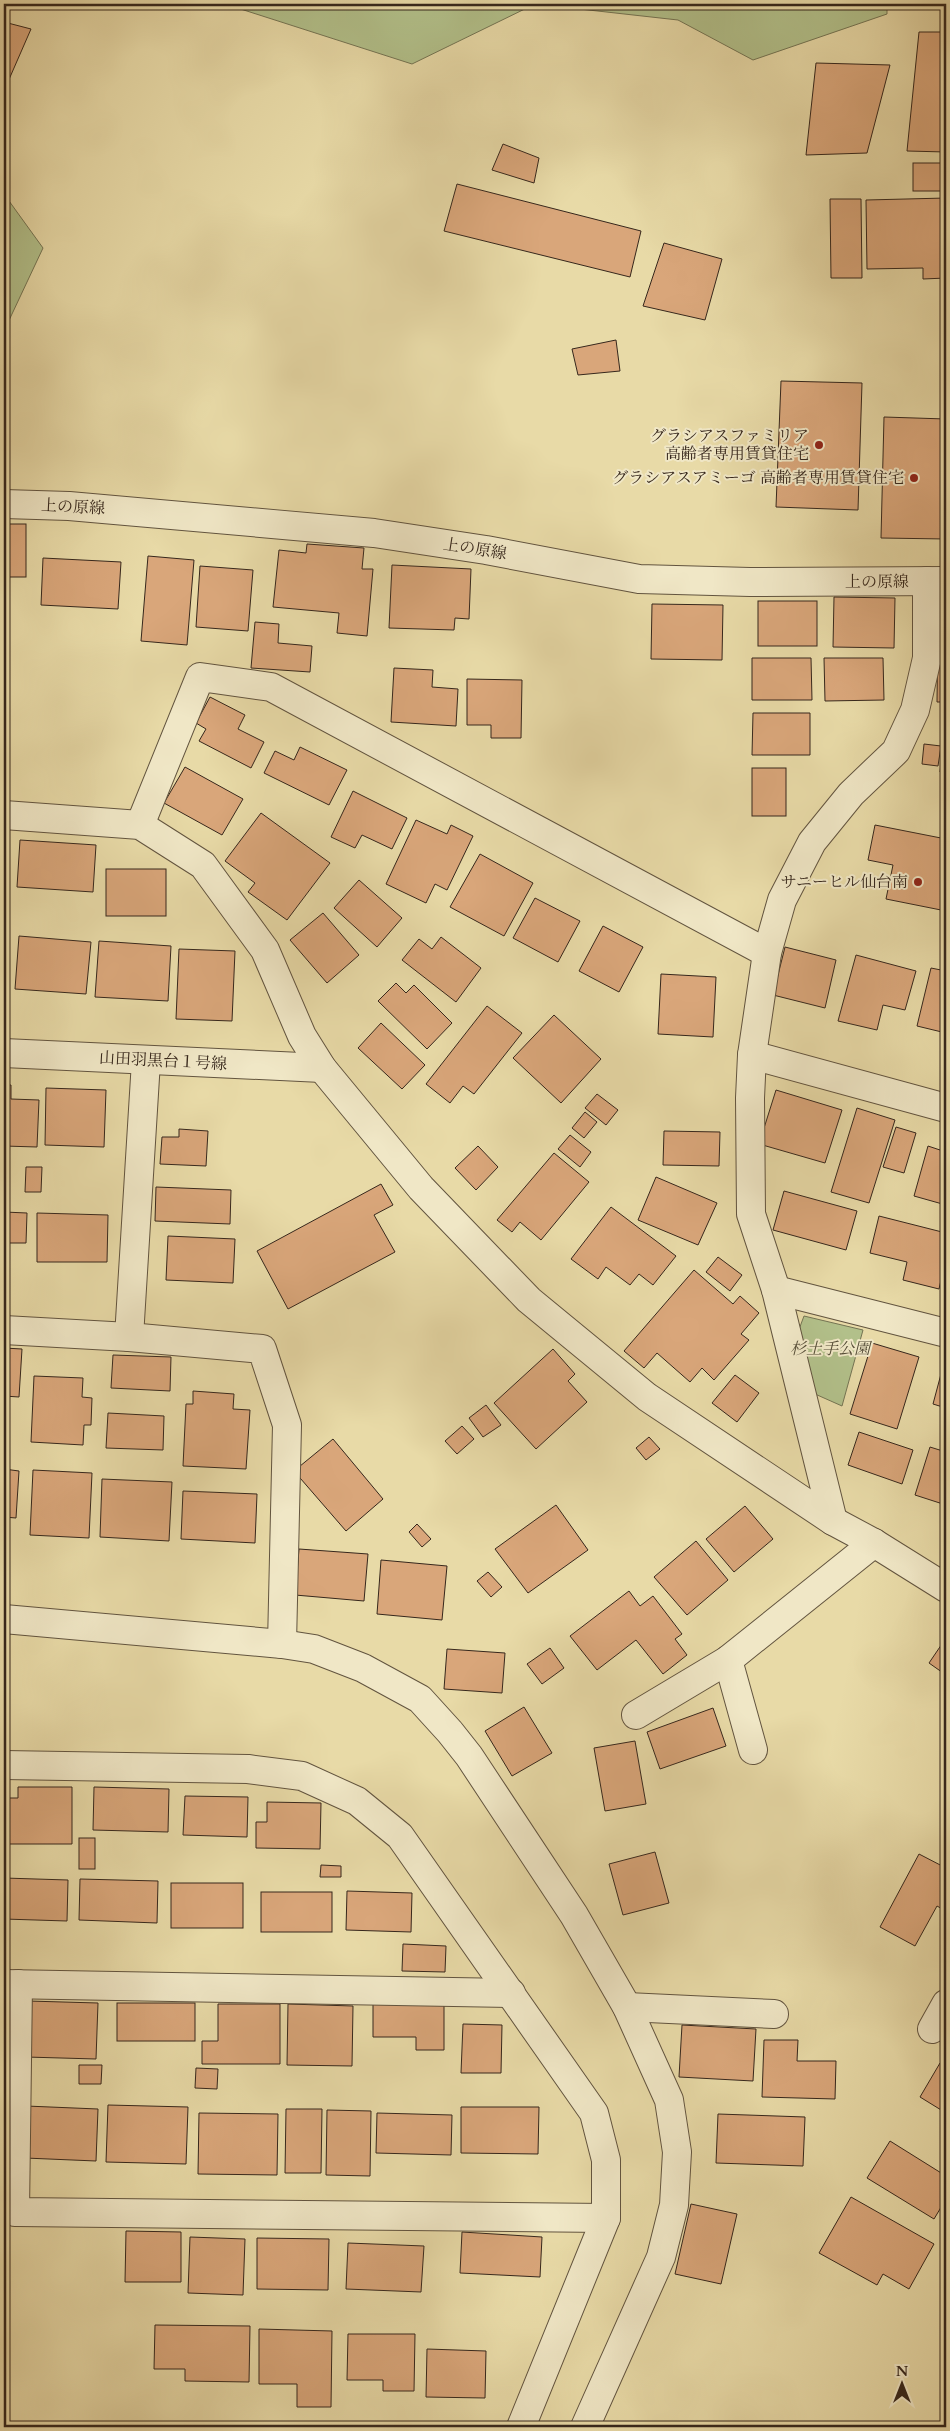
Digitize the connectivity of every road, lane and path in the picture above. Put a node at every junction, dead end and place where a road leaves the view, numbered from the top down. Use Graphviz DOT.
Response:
graph roads {
  1 [pos="4,504"];
  2 [pos="937,581"];
  3 [pos="4,815"];
  4 [pos="140,825"];
  5 [pos="767,953"];
  6 [pos="4,1053"];
  7 [pos="752,1055"];
  8 [pos="146,1061"];
  9 [pos="322,1068"];
  10 [pos="946,1108"];
  11 [pos="776,1290"];
  12 [pos="4,1330"];
  13 [pos="946,1333"];
  14 [pos="129,1337"];
  15 [pos="833,1521"];
  16 [pos="874,1543"];
  17 [pos="946,1588"];
  18 [pos="4,1619"];
  19 [pos="282,1644"];
  20 [pos="728,1660"];
  21 [pos="636,1715"];
  22 [pos="753,1750"];
  23 [pos="4,1765"];
  24 [pos="11,1984"];
  25 [pos="511,1993"];
  26 [pos="946,2004"];
  27 [pos="627,2007"];
  28 [pos="774,2014"];
  29 [pos="932,2029"];
  30 [pos="606,2218"];
  31 [pos="520,2427"];
  32 [pos="585,2427"];
  1 -- 2 [label="street, 上の原線"];
  2 -- 5 [label="street"];
  3 -- 4 [label="street"];
  4 -- 5 [label="street"];
  4 -- 9 [label="street"];
  5 -- 7 [label="street"];
  6 -- 8 [label="street, 山田羽黒台１号線"];
  7 -- 10 [label="street"];
  7 -- 11 [label="street"];
  8 -- 9 [label="street, 山田羽黒台１号線"];
  8 -- 14 [label="street"];
  9 -- 15 [label="street"];
  11 -- 13 [label="street"];
  11 -- 15 [label="street"];
  12 -- 14 [label="street"];
  14 -- 19 [label="street"];
  15 -- 16 [label="street"];
  16 -- 17 [label="street"];
  16 -- 20 [label="street"];
  18 -- 19 [label="street"];
  19 -- 27 [label="street"];
  20 -- 21 [label="street"];
  20 -- 22 [label="street"];
  23 -- 25 [label="street"];
  24 -- 25 [label="street"];
  24 -- 30 [label="street"];
  25 -- 30 [label="street"];
  26 -- 29 [label="street"];
  27 -- 28 [label="street"];
  27 -- 32 [label="street"];
  30 -- 31 [label="street"];
}
